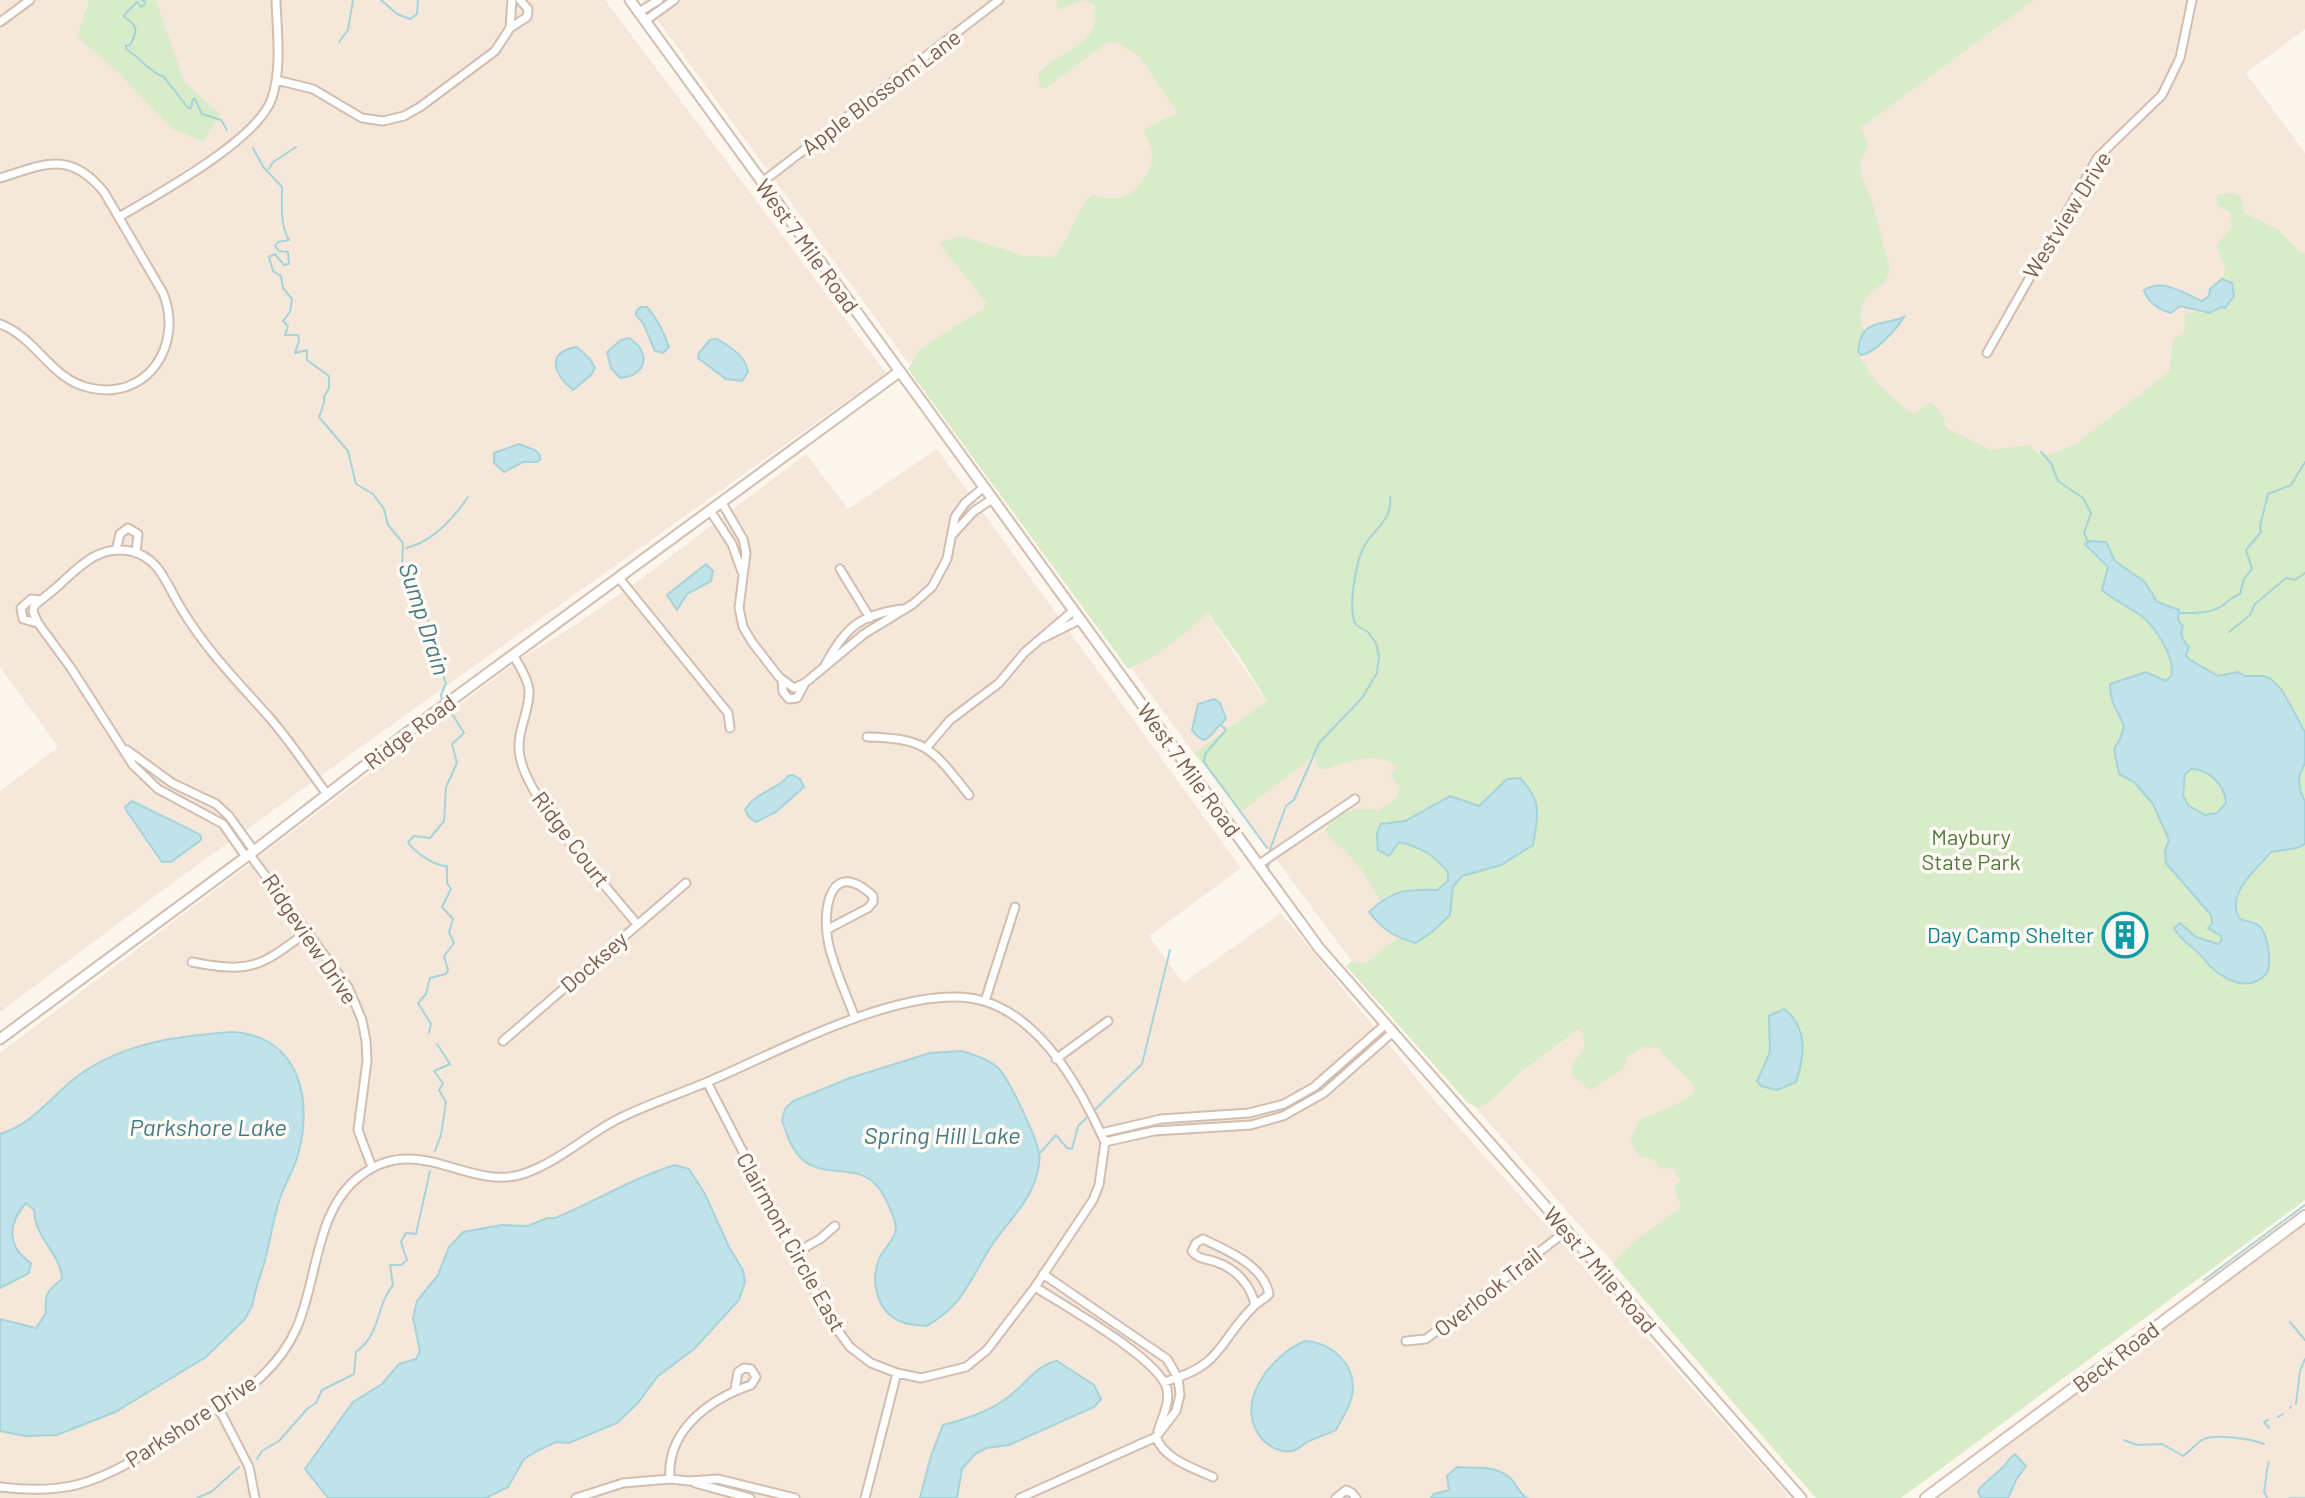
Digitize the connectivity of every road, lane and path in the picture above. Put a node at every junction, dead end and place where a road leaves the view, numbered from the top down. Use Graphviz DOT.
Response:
graph roads {
  1 [pos="30,0"];
  2 [pos="276,0"];
  3 [pos="512,0"];
  4 [pos="520,0"];
  5 [pos="630,0"];
  6 [pos="659,0"];
  7 [pos="674,0"];
  8 [pos="999,0"];
  9 [pos="2192,0"];
  10 [pos="639,12"];
  11 [pos="645,21"];
  12 [pos="0,22"];
  13 [pos="510,28"];
  14 [pos="276,80"];
  15 [pos="0,178"];
  16 [pos="761,183"];
  17 [pos="119,217"];
  18 [pos="0,324"];
  19 [pos="1987,353"];
  20 [pos="899,372"];
  21 [pos="983,488"];
  22 [pos="992,499"];
  23 [pos="722,503"];
  24 [pos="711,512"];
  25 [pos="953,534"];
  26 [pos="116,550"];
  27 [pos="136,553"];
  28 [pos="840,569"];
  29 [pos="742,572"];
  30 [pos="619,578"];
  31 [pos="906,608"];
  32 [pos="1076,615"];
  33 [pos="869,616"];
  34 [pos="875,627"];
  35 [pos="514,656"];
  36 [pos="823,669"];
  37 [pos="730,728"];
  38 [pos="867,737"];
  39 [pos="927,747"];
  40 [pos="125,749"];
  41 [pos="183,788"];
  42 [pos="327,794"];
  43 [pos="969,795"];
  44 [pos="177,799"];
  45 [pos="1355,799"];
  46 [pos="250,854"];
  47 [pos="1258,865"];
  48 [pos="686,883"];
  49 [pos="1015,907"];
  50 [pos="637,924"];
  51 [pos="828,929"];
  52 [pos="308,931"];
  53 [pos="192,962"];
  54 [pos="985,1001"];
  55 [pos="855,1018"];
  56 [pos="1108,1021"];
  57 [pos="1389,1028"];
  58 [pos="0,1039"];
  59 [pos="503,1041"];
  60 [pos="1056,1059"];
  61 [pos="1327,1076"];
  62 [pos="707,1082"];
  63 [pos="1334,1084"];
  64 [pos="1268,1109"];
  65 [pos="1188,1118"];
  66 [pos="1271,1120"];
  67 [pos="1189,1128"];
  68 [pos="1101,1133"];
  69 [pos="1105,1142"];
  70 [pos="372,1167"];
  71 [pos="2305,1216"];
  72 [pos="835,1226"];
  73 [pos="1565,1232"];
  74 [pos="795,1253"];
  75 [pos="1043,1274"];
  76 [pos="1035,1287"];
  77 [pos="1255,1305"];
  78 [pos="1099,1311"];
  79 [pos="1091,1323"];
  80 [pos="1131,1333"];
  81 [pos="1406,1341"];
  82 [pos="1124,1345"];
  83 [pos="897,1373"];
  84 [pos="1178,1378"];
  85 [pos="1164,1382"];
  86 [pos="735,1389"];
  87 [pos="218,1407"];
  88 [pos="1156,1437"];
  89 [pos="1213,1477"];
  90 [pos="670,1479"];
  91 [pos="689,1481"];
  92 [pos="0,1487"];
  93 [pos="255,1498"];
  94 [pos="576,1498"];
  95 [pos="750,1498"];
  96 [pos="795,1498"];
  97 [pos="865,1498"];
  98 [pos="1020,1498"];
  99 [pos="1336,1498"];
  100 [pos="1356,1498"];
  101 [pos="1801,1498"];
  102 [pos="1926,1498"];
  1 -- 12 [label="street"];
  2 -- 14 [label="street"];
  3 -- 13 [label="street"];
  4 -- 13 [label="street"];
  5 -- 10 [label="street, West 7 Mile Road"];
  6 -- 10 [label="street"];
  7 -- 11 [label="street"];
  8 -- 16 [label="street, Apple Blossom Lane"];
  9 -- 19 [label="street, Westview Drive"];
  10 -- 11 [label="street, West 7 Mile Road"];
  11 -- 16 [label="street, West 7 Mile Road"];
  13 -- 14 [label="street"];
  14 -- 17 [label="street"];
  15 -- 17 [label="street"];
  16 -- 20 [label="street, West 7 Mile Road"];
  17 -- 18 [label="street"];
  20 -- 21 [label="street, West 7 Mile Road"];
  20 -- 23 [label="street, Ridge Road"];
  21 -- 22 [label="street, West 7 Mile Road"];
  21 -- 25 [label="street"];
  22 -- 25 [label="street"];
  22 -- 32 [label="street, West 7 Mile Road"];
  23 -- 24 [label="street, Ridge Road"];
  23 -- 29 [label="street"];
  24 -- 29 [label="street"];
  24 -- 30 [label="street, Ridge Road"];
  25 -- 31 [label="street"];
  26 -- 27 [label="street"];
  26 -- 27 [label="street"];
  26 -- 40 [label="street"];
  27 -- 42 [label="street"];
  28 -- 33 [label="street"];
  29 -- 36 [label="street"];
  30 -- 35 [label="street, Ridge Road"];
  30 -- 37 [label="street"];
  31 -- 33 [label="street"];
  31 -- 34 [label="street"];
  32 -- 39 [label="street"];
  32 -- 47 [label="street, West 7 Mile Road"];
  33 -- 34 [label="street"];
  33 -- 36 [label="street"];
  34 -- 36 [label="street"];
  35 -- 42 [label="street, Ridge Road"];
  35 -- 50 [label="street, Ridge Court"];
  38 -- 39 [label="street"];
  39 -- 43 [label="street"];
  40 -- 41 [label="street"];
  40 -- 44 [label="street"];
  41 -- 44 [label="street"];
  41 -- 46 [label="street"];
  42 -- 46 [label="street, Ridge Road"];
  44 -- 46 [label="street"];
  45 -- 47 [label="street"];
  46 -- 52 [label="street, Ridgeview Drive"];
  46 -- 58 [label="street, Ridge Road"];
  47 -- 57 [label="street, West 7 Mile Road"];
  48 -- 50 [label="street, Docksey"];
  49 -- 54 [label="street"];
  50 -- 59 [label="street, Docksey"];
  51 -- 51 [label="street"];
  51 -- 55 [label="street"];
  52 -- 53 [label="street"];
  52 -- 70 [label="street, Ridgeview Drive"];
  54 -- 55 [label="street"];
  54 -- 60 [label="street"];
  55 -- 62 [label="street"];
  56 -- 60 [label="street"];
  57 -- 61 [label="street"];
  57 -- 63 [label="street"];
  57 -- 73 [label="street, West 7 Mile Road"];
  60 -- 68 [label="street"];
  61 -- 63 [label="street"];
  61 -- 64 [label="street"];
  62 -- 70 [label="street"];
  62 -- 74 [label="street, Clairmont Circle East"];
  63 -- 66 [label="street"];
  64 -- 65 [label="street"];
  64 -- 66 [label="street"];
  65 -- 67 [label="street"];
  65 -- 68 [label="street"];
  66 -- 67 [label="street"];
  67 -- 69 [label="street"];
  68 -- 69 [label="street"];
  69 -- 75 [label="street, Clairmont Circle East"];
  70 -- 87 [label="street, Parkshore Drive"];
  71 -- 102 [label="main road, Beck Road"];
  72 -- 74 [label="street"];
  73 -- 81 [label="street, Overlook Trail"];
  73 -- 101 [label="street, West 7 Mile Road"];
  74 -- 83 [label="street, Clairmont Circle East"];
  75 -- 76 [label="street, Clairmont Circle East"];
  75 -- 78 [label="street"];
  76 -- 79 [label="street"];
  76 -- 83 [label="street, Clairmont Circle East"];
  77 -- 77 [label="street"];
  77 -- 84 [label="street"];
  78 -- 79 [label="street"];
  78 -- 80 [label="street"];
  79 -- 82 [label="street"];
  80 -- 82 [label="street"];
  80 -- 84 [label="street"];
  82 -- 85 [label="street"];
  83 -- 97 [label="street"];
  84 -- 85 [label="street"];
  84 -- 88 [label="street"];
  85 -- 88 [label="street"];
  86 -- 90 [label="street"];
  87 -- 92 [label="street, Parkshore Drive"];
  87 -- 93 [label="street"];
  88 -- 89 [label="street"];
  88 -- 98 [label="street"];
  90 -- 91 [label="street"];
  90 -- 94 [label="street"];
  91 -- 95 [label="street"];
  91 -- 96 [label="street"];
  99 -- 100 [label="street"];
}
